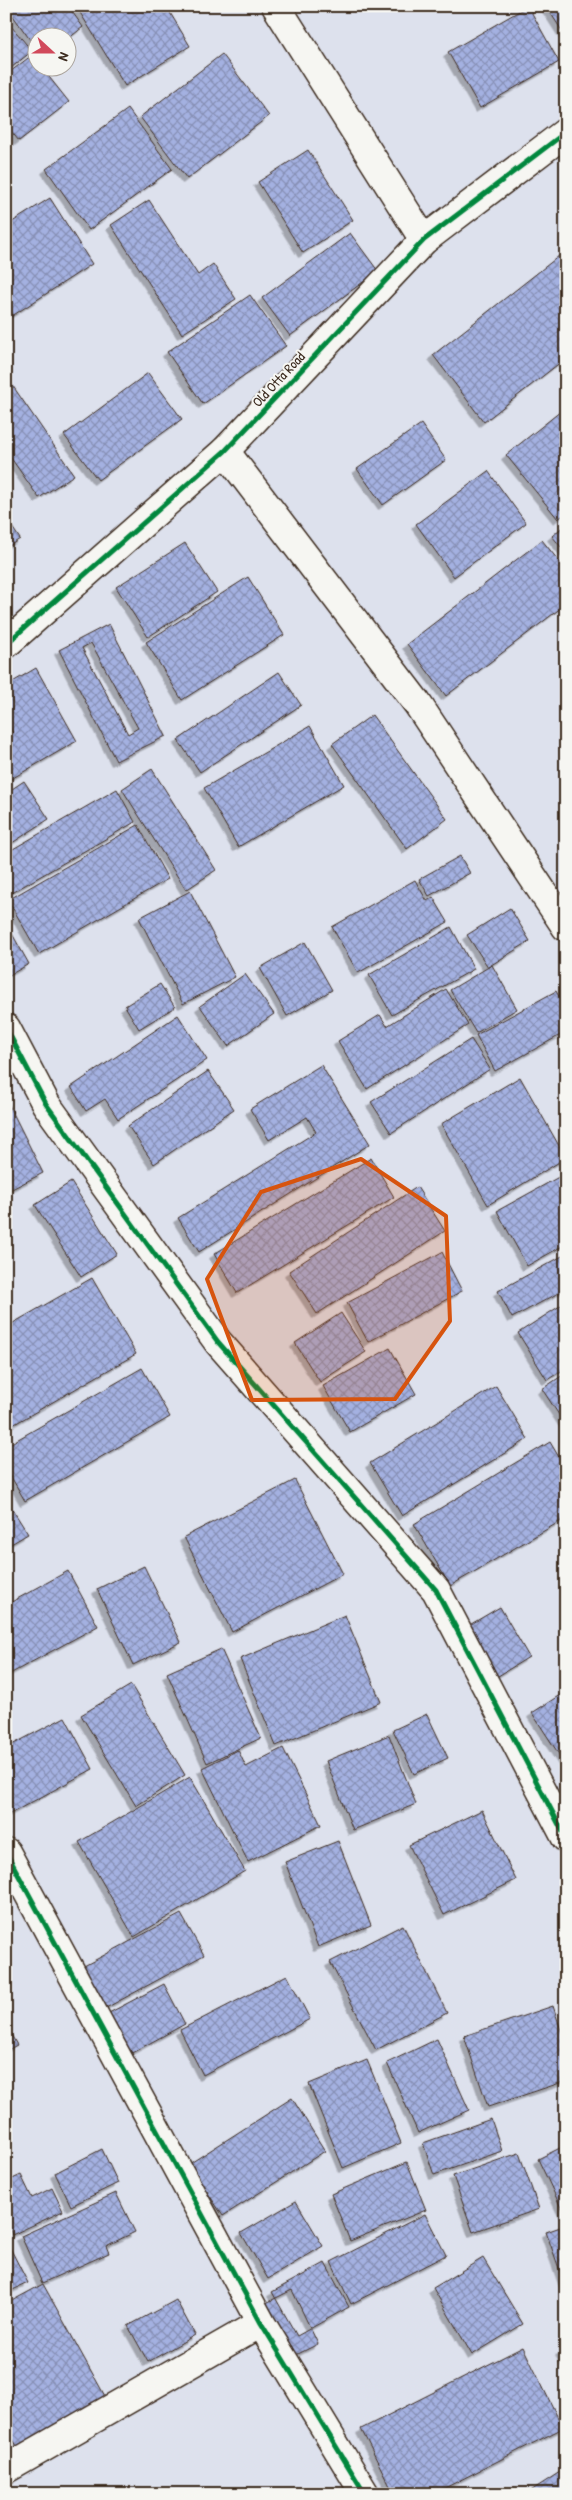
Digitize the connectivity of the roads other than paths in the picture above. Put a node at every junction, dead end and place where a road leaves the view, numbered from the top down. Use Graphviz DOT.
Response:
graph roads {
  1 [pos="276,6"];
  2 [pos="566,132"];
  3 [pos="424,240"];
  4 [pos="225,451"];
  5 [pos="6,644"];
  6 [pos="566,927"];
  7 [pos="6,1028"];
  8 [pos="566,1838"];
  9 [pos="6,1852"];
  10 [pos="261,2323"];
  11 [pos="6,2469"];
  12 [pos="365,2494"];
  1 -- 3 [label="street"];
  2 -- 3 [label="street, Old Otta Road"];
  3 -- 4 [label="street, Old Otta Road"];
  4 -- 5 [label="street, Old Otta Road"];
  4 -- 6 [label="street"];
  7 -- 8 [label="street"];
  9 -- 10 [label="street"];
  10 -- 11 [label="street"];
  10 -- 12 [label="street"];
}
